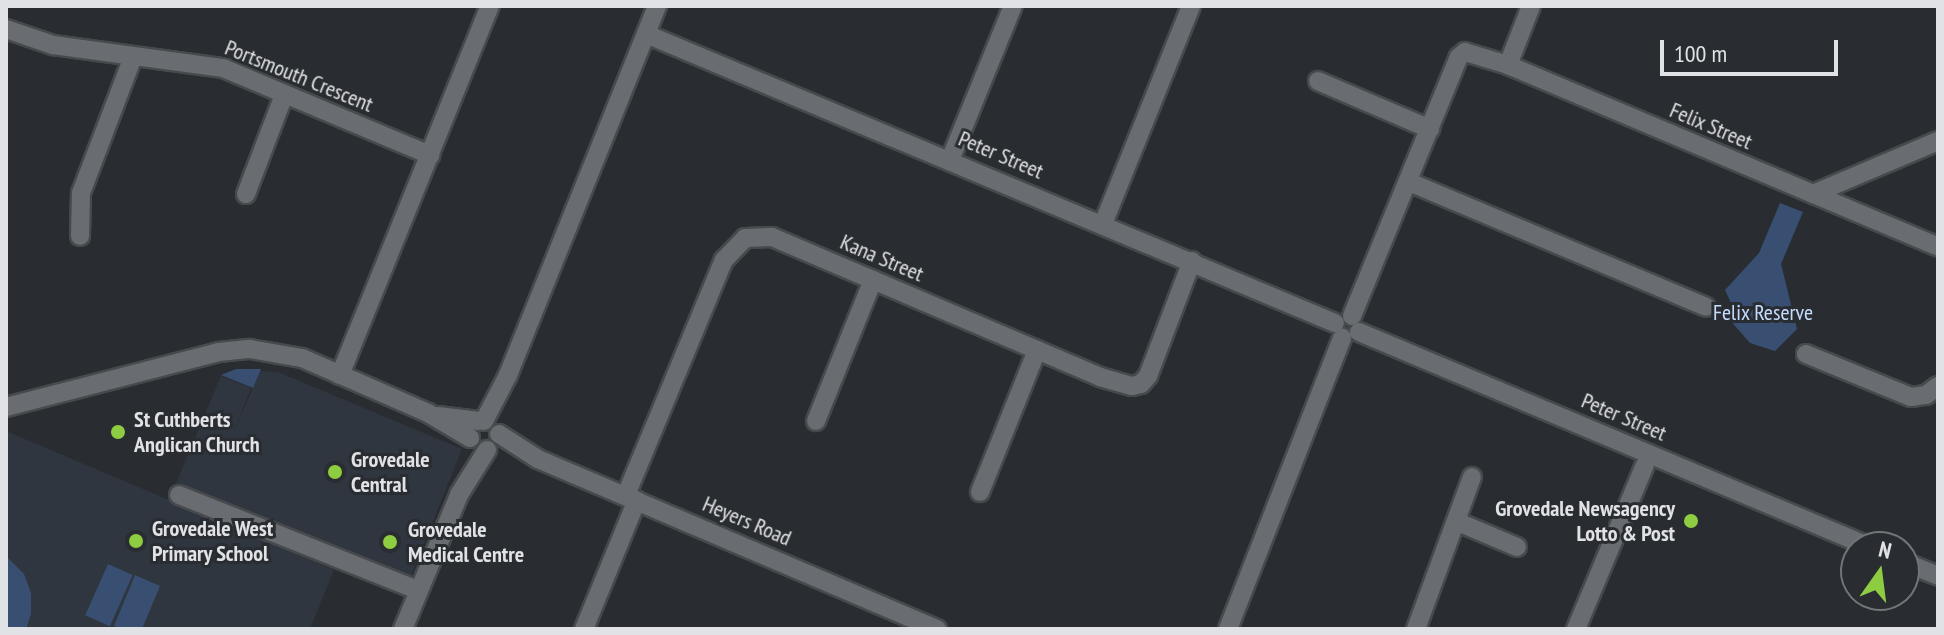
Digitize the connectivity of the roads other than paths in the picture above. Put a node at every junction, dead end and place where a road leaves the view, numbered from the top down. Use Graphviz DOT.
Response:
graph roads {
  1 [pos="490,6"];
  2 [pos="657,6"];
  3 [pos="1013,6"];
  4 [pos="1191,6"];
  5 [pos="1531,6"];
  6 [pos="6,29"];
  7 [pos="646,34"];
  8 [pos="133,57"];
  9 [pos="1508,65"];
  10 [pos="1318,81"];
  11 [pos="284,95"];
  12 [pos="1430,129"];
  13 [pos="1938,141"];
  14 [pos="430,155"];
  15 [pos="950,160"];
  16 [pos="1409,182"];
  17 [pos="246,194"];
  18 [pos="1813,194"];
  19 [pos="1103,224"];
  20 [pos="80,236"];
  21 [pos="1938,247"];
  22 [pos="1192,261"];
  23 [pos="873,280"];
  24 [pos="1706,307"];
  25 [pos="1347,327"];
  26 [pos="1037,350"];
  27 [pos="1806,354"];
  28 [pos="336,373"];
  29 [pos="1938,386"];
  30 [pos="6,407"];
  31 [pos="816,421"];
  32 [pos="485,435"];
  33 [pos="1645,465"];
  34 [pos="1472,477"];
  35 [pos="980,492"];
  36 [pos="179,495"];
  37 [pos="632,498"];
  38 [pos="1458,522"];
  39 [pos="1840,534"];
  40 [pos="1517,547"];
  41 [pos="418,590"];
  42 [pos="403,629"];
  43 [pos="584,629"];
  44 [pos="937,629"];
  45 [pos="1228,629"];
  46 [pos="1416,629"];
  47 [pos="1576,629"];
  1 -- 14 [label="street"];
  2 -- 7 [label="street"];
  3 -- 15 [label="street"];
  4 -- 19 [label="street"];
  5 -- 9 [label="street"];
  6 -- 8 [label="street, Portsmouth Crescent"];
  7 -- 15 [label="street, Peter Street"];
  7 -- 32 [label="street"];
  8 -- 11 [label="street, Portsmouth Crescent"];
  8 -- 20 [label="street"];
  9 -- 12 [label="street, Felix Street"];
  9 -- 18 [label="street, Felix Street"];
  10 -- 12 [label="street"];
  11 -- 14 [label="street, Portsmouth Crescent"];
  11 -- 17 [label="street"];
  12 -- 16 [label="street"];
  13 -- 18 [label="street"];
  14 -- 28 [label="street"];
  15 -- 19 [label="street, Peter Street"];
  16 -- 24 [label="street"];
  16 -- 25 [label="street"];
  18 -- 21 [label="street, Felix Street"];
  19 -- 22 [label="street, Peter Street"];
  22 -- 25 [label="street, Peter Street"];
  22 -- 26 [label="street, Kana Street"];
  23 -- 26 [label="street, Kana Street"];
  23 -- 31 [label="street"];
  23 -- 37 [label="street, Kana Street"];
  25 -- 39 [label="street, Peter Street"];
  25 -- 45 [label="street"];
  26 -- 35 [label="street"];
  27 -- 29 [label="street"];
  28 -- 30 [label="street, Heyers Road"];
  28 -- 32 [label="street, Heyers Road"];
  32 -- 37 [label="street, Heyers Road"];
  32 -- 41 [label="street"];
  33 -- 47 [label="street"];
  34 -- 38 [label="street"];
  36 -- 41 [label="street"];
  37 -- 43 [label="street"];
  37 -- 44 [label="street, Heyers Road"];
  38 -- 40 [label="street"];
  38 -- 46 [label="street"];
  41 -- 42 [label="street"];
}
